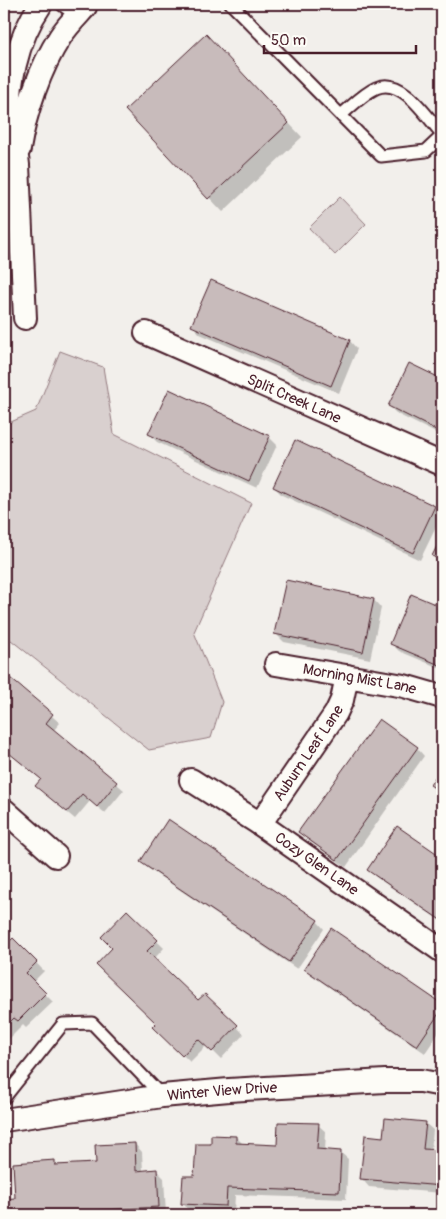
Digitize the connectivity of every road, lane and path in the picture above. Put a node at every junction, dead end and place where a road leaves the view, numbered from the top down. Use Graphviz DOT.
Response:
graph roads {
  1 [pos="41,4"];
  2 [pos="61,4"];
  3 [pos="231,4"];
  4 [pos="86,5"];
  5 [pos="341,115"];
  6 [pos="442,135"];
  7 [pos="18,160"];
  8 [pos="25,318"];
  9 [pos="146,333"];
  10 [pos="442,464"];
  11 [pos="276,664"];
  12 [pos="348,676"];
  13 [pos="442,697"];
  14 [pos="191,780"];
  15 [pos="4,810"];
  16 [pos="260,824"];
  17 [pos="56,856"];
  18 [pos="442,951"];
  19 [pos="442,1085"];
  20 [pos="162,1096"];
  21 [pos="4,1098"];
  22 [pos="4,1120"];
  1 -- 7 [label="street"];
  2 -- 4 [label="lane"];
  3 -- 5 [label="lane"];
  4 -- 7 [label="street"];
  5 -- 6 [label="lane"];
  5 -- 6 [label="lane"];
  7 -- 8 [label="street"];
  9 -- 10 [label="street, Split Creek Lane"];
  11 -- 12 [label="street, Morning Mist Lane"];
  12 -- 13 [label="street, Morning Mist Lane"];
  12 -- 16 [label="street, Auburn Leaf Lane"];
  14 -- 16 [label="street, Cozy Glen Lane"];
  15 -- 17 [label="street"];
  16 -- 18 [label="street, Cozy Glen Lane"];
  19 -- 20 [label="street, Winter View Drive"];
  20 -- 21 [label="lane"];
  20 -- 22 [label="street, Winter View Drive"];
}
